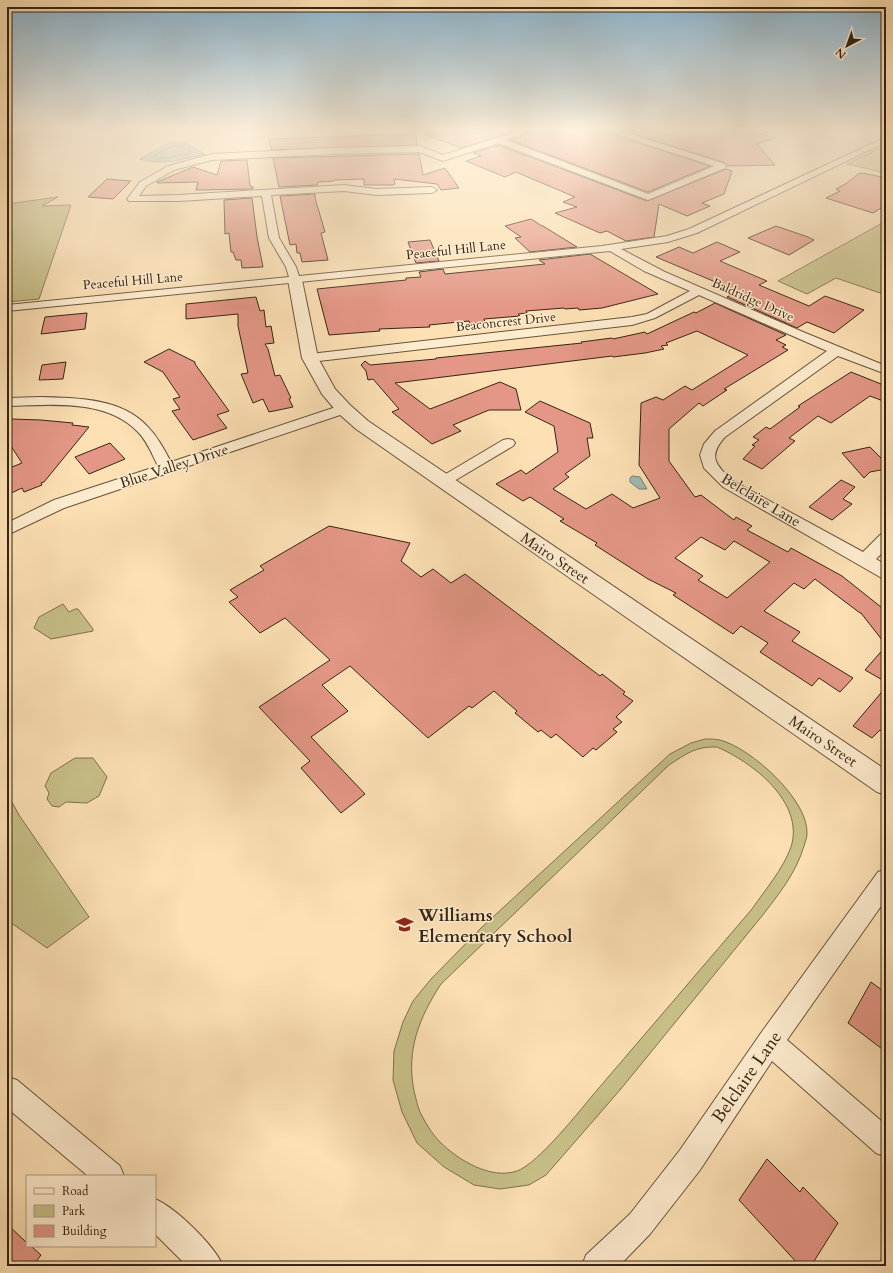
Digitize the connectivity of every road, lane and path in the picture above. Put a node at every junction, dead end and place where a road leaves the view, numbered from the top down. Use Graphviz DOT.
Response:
graph roads {
  1 [pos="140,188"];
  2 [pos="336,188"];
  3 [pos="347,188"];
  4 [pos="625,188"];
  5 [pos="669,188"];
  6 [pos="782,188"];
  7 [pos="432,190"];
  8 [pos="266,192"];
  9 [pos="612,248"];
  10 [pos="294,280"];
  11 [pos="699,292"];
  12 [pos="7,308"];
  13 [pos="836,351"];
  14 [pos="310,358"];
  15 [pos="886,370"];
  16 [pos="7,402"];
  17 [pos="344,409"];
  18 [pos="508,443"];
  19 [pos="166,467"];
  20 [pos="444,481"];
  21 [pos="7,530"];
  22 [pos="886,539"];
  23 [pos="865,560"];
  24 [pos="886,573"];
  25 [pos="886,784"];
  26 [pos="886,880"];
  27 [pos="770,1042"];
  28 [pos="7,1090"];
  29 [pos="886,1143"];
  30 [pos="109,1175"];
  31 [pos="156,1215"];
  32 [pos="208,1266"];
  33 [pos="597,1266"];
  1 -- 8 [label="street"];
  2 -- 8 [label="street"];
  3 -- 7 [label="street"];
  4 -- 5 [label="street"];
  6 -- 9 [label="street, Peaceful Hill Lane"];
  8 -- 10 [label="street"];
  9 -- 10 [label="street, Peaceful Hill Lane"];
  9 -- 11 [label="street, Baldridge Drive"];
  10 -- 12 [label="street, Peaceful Hill Lane"];
  10 -- 14 [label="street, Mairo Street"];
  11 -- 13 [label="street, Baldridge Drive"];
  11 -- 14 [label="street, Beaconcrest Drive"];
  13 -- 15 [label="street, Baldridge Drive"];
  13 -- 23 [label="street, Belclaire Lane"];
  14 -- 17 [label="street, Mairo Street"];
  16 -- 19 [label="street"];
  17 -- 19 [label="street, Blue Valley Drive"];
  17 -- 20 [label="street, Mairo Street"];
  18 -- 20 [label="street"];
  19 -- 21 [label="street, Blue Valley Drive"];
  20 -- 25 [label="street, Mairo Street"];
  22 -- 23 [label="street"];
  23 -- 24 [label="street, Belclaire Lane"];
  26 -- 27 [label="street, Belclaire Lane"];
  27 -- 29 [label="street"];
  27 -- 33 [label="street, Belclaire Lane"];
  28 -- 30 [label="street"];
  31 -- 32 [label="street"];
}
